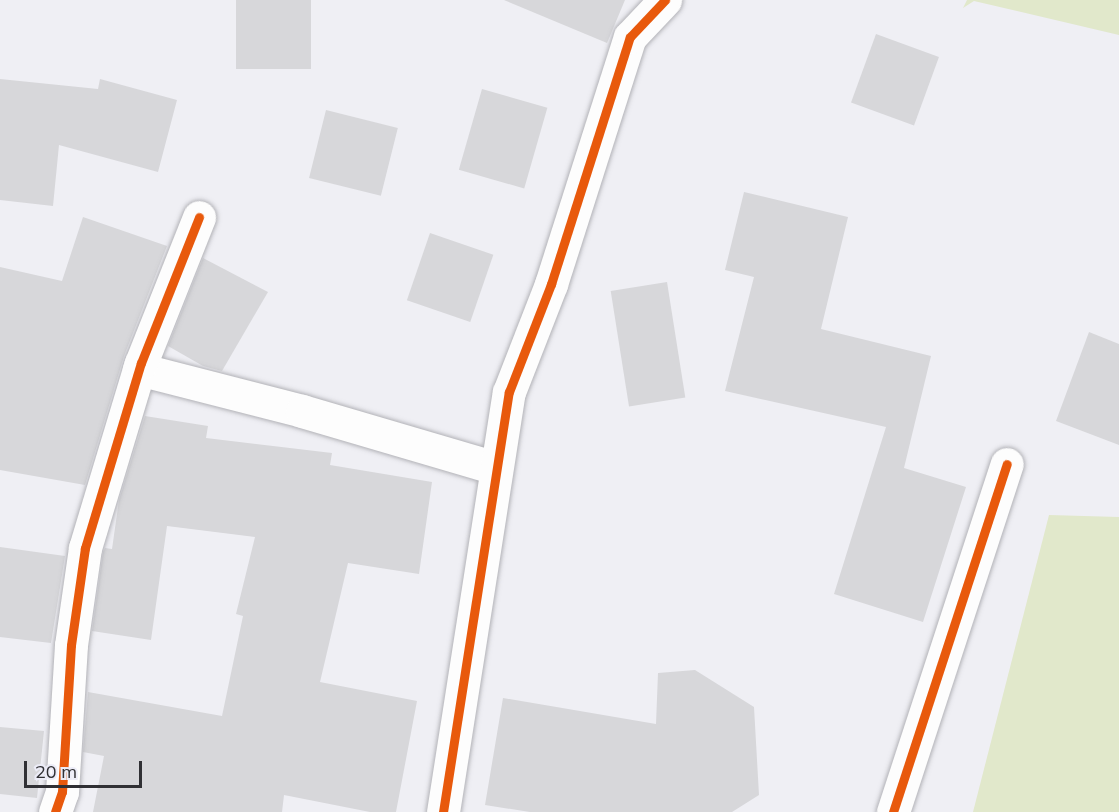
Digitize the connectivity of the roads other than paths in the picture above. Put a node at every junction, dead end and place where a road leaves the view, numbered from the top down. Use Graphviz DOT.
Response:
graph roads {
  1 [pos="665,0"];
  2 [pos="199,218"];
  3 [pos="139,369"];
  4 [pos="1007,464"];
  5 [pos="496,468"];
  6 [pos="55,812"];
  7 [pos="443,812"];
  8 [pos="894,812"];
  1 -- 5 [label="street"];
  2 -- 3 [label="street"];
  3 -- 5 [label="street"];
  3 -- 6 [label="street"];
  4 -- 8 [label="street"];
  5 -- 7 [label="street"];
}
